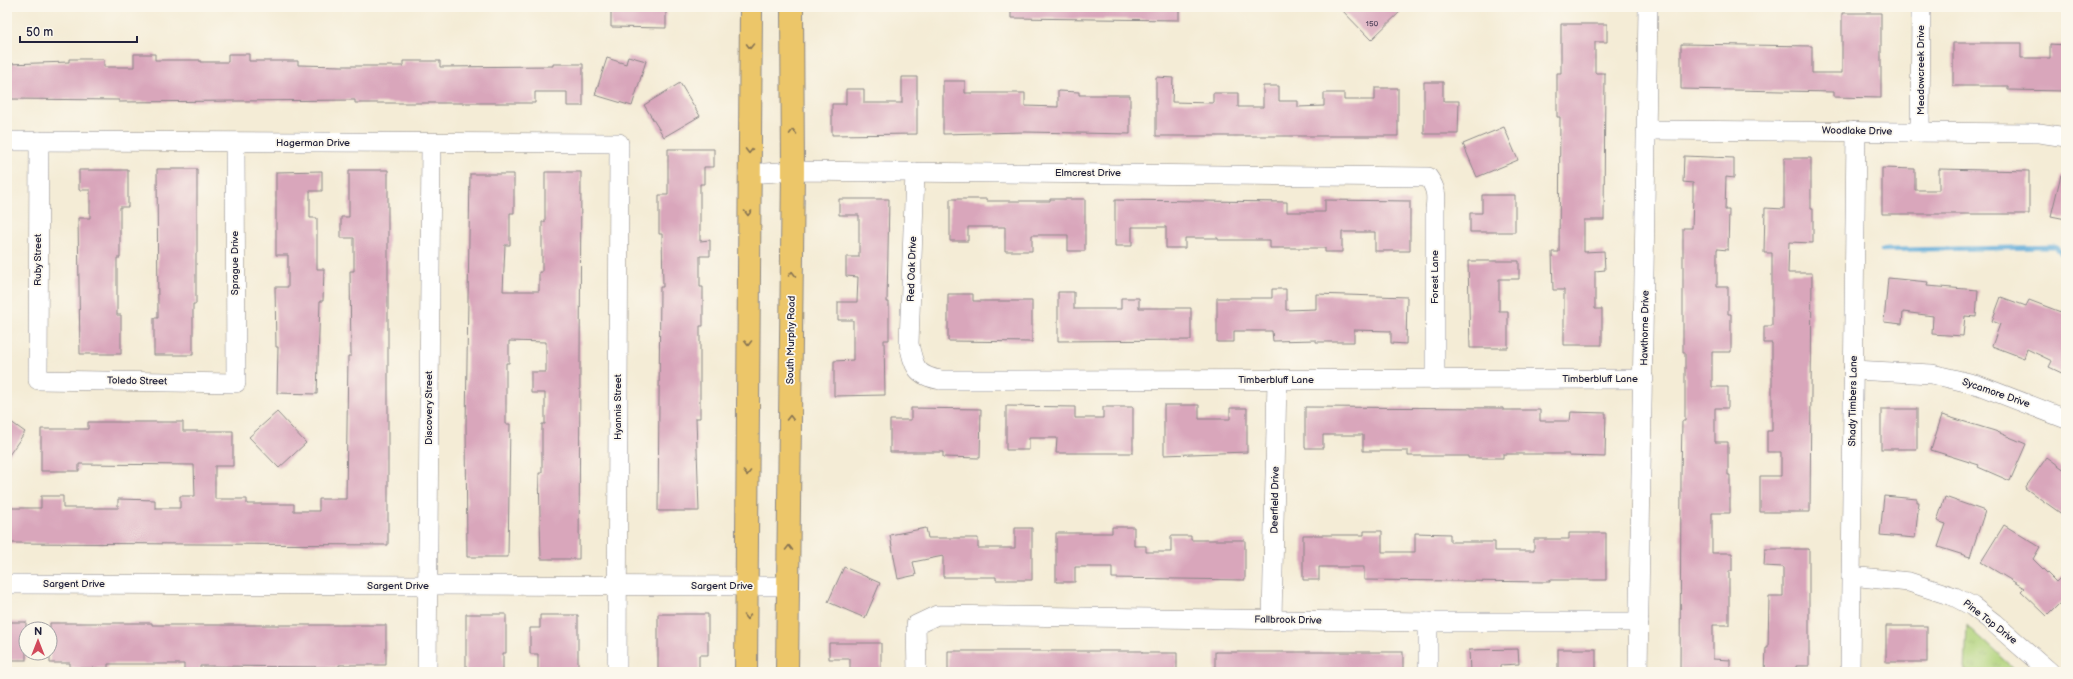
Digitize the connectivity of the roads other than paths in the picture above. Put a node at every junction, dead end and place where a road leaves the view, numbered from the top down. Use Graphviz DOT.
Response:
graph roads {
  1 [pos="751,7"];
  2 [pos="792,7"];
  3 [pos="1648,7"];
  4 [pos="1921,7"];
  5 [pos="1648,130"];
  6 [pos="1856,131"];
  7 [pos="1920,132"];
  8 [pos="2066,137"];
  9 [pos="7,141"];
  10 [pos="39,141"];
  11 [pos="235,143"];
  12 [pos="431,143"];
  13 [pos="619,143"];
  14 [pos="793,171"];
  15 [pos="915,172"];
  16 [pos="748,174"];
  17 [pos="1428,177"];
  18 [pos="914,366"];
  19 [pos="1853,370"];
  20 [pos="1644,379"];
  21 [pos="38,380"];
  22 [pos="1277,380"];
  23 [pos="1435,380"];
  24 [pos="236,383"];
  25 [pos="2066,419"];
  26 [pos="1851,576"];
  27 [pos="7,584"];
  28 [pos="428,586"];
  29 [pos="617,586"];
  30 [pos="747,586"];
  31 [pos="788,586"];
  32 [pos="1272,620"];
  33 [pos="1428,622"];
  34 [pos="1639,622"];
  35 [pos="427,672"];
  36 [pos="617,672"];
  37 [pos="746,672"];
  38 [pos="787,672"];
  39 [pos="917,672"];
  40 [pos="1428,672"];
  41 [pos="1638,672"];
  42 [pos="1850,672"];
  43 [pos="2050,672"];
  1 -- 16 [label="main road, one-way"];
  14 -- 2 [label="main road, South Murphy Road, one-way"];
  3 -- 5 [label="street, Hawthorne Drive"];
  4 -- 7 [label="street, Meadowcreek Drive"];
  5 -- 6 [label="street, Woodlake Drive"];
  5 -- 20 [label="street, Hawthorne Drive"];
  6 -- 7 [label="street, Woodlake Drive"];
  6 -- 19 [label="street, Shady Timbers Lane"];
  7 -- 8 [label="street, Woodlake Drive"];
  9 -- 10 [label="street, Hagerman Drive"];
  10 -- 11 [label="street, Hagerman Drive"];
  10 -- 21 [label="street, Ruby Street"];
  11 -- 12 [label="street, Hagerman Drive"];
  11 -- 24 [label="street, Sprague Drive"];
  12 -- 13 [label="street, Hagerman Drive"];
  12 -- 28 [label="street, Discovery Street"];
  13 -- 29 [label="street, Hyannis Street"];
  14 -- 15 [label="street, Elmcrest Drive"];
  14 -- 16 [label="street, Elmcrest Drive"];
  31 -- 14 [label="main road, South Murphy Road, one-way"];
  15 -- 17 [label="street, Elmcrest Drive"];
  15 -- 18 [label="street, Red Oak Drive"];
  16 -- 30 [label="main road, one-way"];
  17 -- 23 [label="street, Forest Lane"];
  18 -- 22 [label="street, Timberbluff Lane"];
  19 -- 25 [label="street, Sycamore Drive"];
  19 -- 26 [label="street, Shady Timbers Lane"];
  20 -- 23 [label="street, Timberbluff Lane"];
  20 -- 34 [label="street, Hawthorne Drive"];
  21 -- 24 [label="street, Toledo Street"];
  22 -- 23 [label="street, Timberbluff Lane"];
  22 -- 32 [label="street, Deerfield Drive"];
  26 -- 42 [label="street, Shady Timbers Lane"];
  26 -- 43 [label="street, Pine Top Drive"];
  27 -- 28 [label="street, Sargent Drive"];
  28 -- 29 [label="street, Sargent Drive"];
  28 -- 35 [label="street, Discovery Street"];
  29 -- 30 [label="street, Sargent Drive"];
  29 -- 36 [label="street, Hyannis Street"];
  30 -- 31 [label="street, Sargent Drive"];
  30 -- 37 [label="main road, one-way"];
  31 -- 38 [label="main road, South Murphy Road"];
  32 -- 33 [label="street, Fallbrook Drive"];
  32 -- 39 [label="street, Fallbrook Drive"];
  33 -- 34 [label="street, Fallbrook Drive"];
  33 -- 40 [label="street"];
  34 -- 41 [label="street, Hawthorne Drive"];
}
